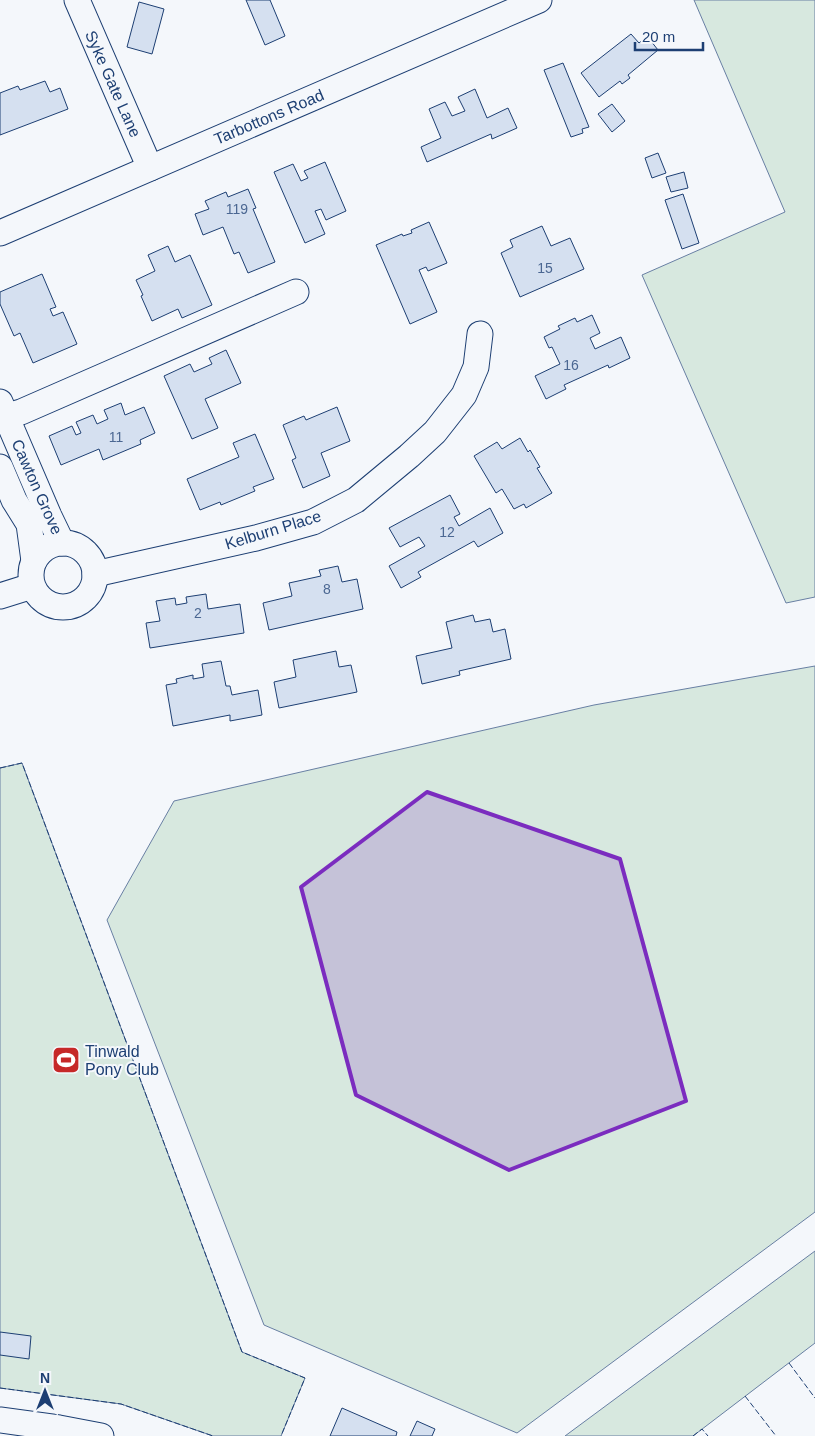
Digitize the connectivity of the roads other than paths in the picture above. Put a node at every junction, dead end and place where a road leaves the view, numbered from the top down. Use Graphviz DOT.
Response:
graph roads {
  1 [pos="77,0"];
  2 [pos="539,0"];
  3 [pos="150,168"];
  4 [pos="0,233"];
  5 [pos="296,292"];
  6 [pos="480,334"];
  7 [pos="2,412"];
  8 [pos="0,467"];
  9 [pos="62,543"];
  10 [pos="34,560"];
  11 [pos="95,574"];
  12 [pos="32,586"];
  13 [pos="0,596"];
  14 [pos="0,1420"];
  15 [pos="101,1436"];
  1 -- 3 [label="street, Syke Gate Lane"];
  2 -- 3 [label="street, Tarbottons Road"];
  3 -- 4 [label="street, Tarbottons Road"];
  5 -- 7 [label="street"];
  6 -- 11 [label="street, Kelburn Place"];
  7 -- 9 [label="street, Cawton Grove"];
  8 -- 10 [label="street, Cawton Grove"];
  9 -- 10 [label="street"];
  9 -- 11 [label="street"];
  10 -- 12 [label="street"];
  11 -- 12 [label="street"];
  12 -- 13 [label="street"];
  14 -- 15 [label="street"];
}
